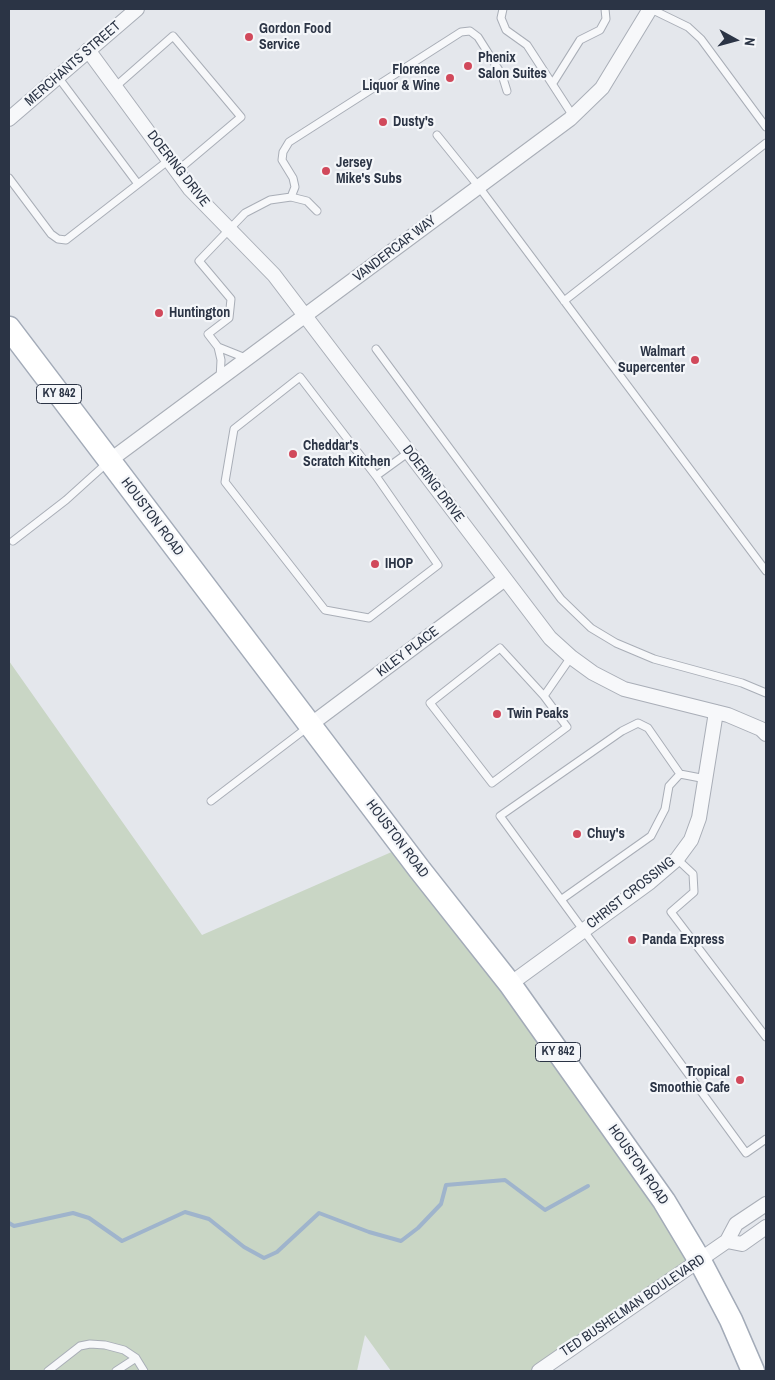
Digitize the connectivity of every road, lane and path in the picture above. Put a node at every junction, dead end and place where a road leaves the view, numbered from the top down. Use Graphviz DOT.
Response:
graph roads {
  1 [pos="137,9"];
  2 [pos="503,9"];
  3 [pos="605,9"];
  4 [pos="651,9"];
  5 [pos="88,50"];
  6 [pos="58,76"];
  7 [pos="553,83"];
  8 [pos="115,87"];
  9 [pos="506,91"];
  10 [pos="573,116"];
  11 [pos="9,117"];
  12 [pos="766,127"];
  13 [pos="437,135"];
  14 [pos="766,143"];
  15 [pos="173,165"];
  16 [pos="9,178"];
  17 [pos="138,184"];
  18 [pos="479,187"];
  19 [pos="291,197"];
  20 [pos="317,211"];
  21 [pos="230,230"];
  22 [pos="564,301"];
  23 [pos="305,316"];
  24 [pos="9,328"];
  25 [pos="218,347"];
  26 [pos="376,349"];
  27 [pos="248,359"];
  28 [pos="220,380"];
  29 [pos="409,452"];
  30 [pos="109,461"];
  31 [pos="376,476"];
  32 [pos="13,541"];
  33 [pos="766,571"];
  34 [pos="505,579"];
  35 [pos="571,657"];
  36 [pos="766,693"];
  37 [pos="544,696"];
  38 [pos="716,712"];
  39 [pos="310,725"];
  40 [pos="766,734"];
  41 [pos="680,774"];
  42 [pos="707,779"];
  43 [pos="211,800"];
  44 [pos="677,859"];
  45 [pos="562,900"];
  46 [pos="583,930"];
  47 [pos="510,984"];
  48 [pos="766,1037"];
  49 [pos="766,1139"];
  50 [pos="766,1204"];
  51 [pos="766,1227"];
  52 [pos="727,1241"];
  53 [pos="700,1261"];
  54 [pos="136,1358"];
  55 [pos="48,1371"];
  56 [pos="116,1371"];
  57 [pos="144,1371"];
  58 [pos="539,1371"];
  59 [pos="753,1371"];
  1 -- 5 [label="street, MERCHANTS STREET"];
  2 -- 7 [label="lane"];
  3 -- 7 [label="lane"];
  4 -- 10 [label="street, VANDERCAR WAY"];
  4 -- 12 [label="lane"];
  5 -- 6 [label="street, MERCHANTS STREET"];
  5 -- 8 [label="street, DOERING DRIVE"];
  6 -- 11 [label="street, MERCHANTS STREET"];
  6 -- 17 [label="lane"];
  7 -- 10 [label="lane"];
  8 -- 15 [label="street, DOERING DRIVE"];
  8 -- 15 [label="lane"];
  9 -- 19 [label="lane"];
  10 -- 18 [label="street, VANDERCAR WAY"];
  13 -- 18 [label="lane"];
  14 -- 22 [label="lane"];
  15 -- 17 [label="lane"];
  15 -- 21 [label="street, DOERING DRIVE"];
  16 -- 17 [label="lane"];
  18 -- 22 [label="lane"];
  18 -- 23 [label="street, VANDERCAR WAY"];
  19 -- 20 [label="lane"];
  19 -- 21 [label="lane"];
  21 -- 23 [label="street, DOERING DRIVE"];
  21 -- 25 [label="lane"];
  22 -- 33 [label="lane"];
  23 -- 27 [label="street, VANDERCAR WAY"];
  23 -- 29 [label="street, DOERING DRIVE"];
  24 -- 30 [label="main road, HOUSTON ROAD / KY 842"];
  25 -- 27 [label="lane"];
  25 -- 28 [label="lane"];
  26 -- 36 [label="lane"];
  27 -- 28 [label="street, VANDERCAR WAY"];
  28 -- 30 [label="street, VANDERCAR WAY"];
  29 -- 31 [label="lane"];
  29 -- 34 [label="street, DOERING DRIVE"];
  30 -- 32 [label="lane"];
  30 -- 39 [label="main road, HOUSTON ROAD / KY 842"];
  31 -- 31 [label="lane"];
  34 -- 35 [label="street, DOERING DRIVE"];
  34 -- 39 [label="street, KILEY PLACE"];
  35 -- 37 [label="lane"];
  35 -- 38 [label="street, DOERING DRIVE"];
  37 -- 37 [label="lane"];
  38 -- 40 [label="street, DOERING DRIVE"];
  38 -- 42 [label="street, CHRIST CROSSING"];
  39 -- 43 [label="lane"];
  39 -- 47 [label="main road, HOUSTON ROAD / KY 842"];
  41 -- 42 [label="lane"];
  41 -- 45 [label="lane"];
  41 -- 45 [label="lane"];
  42 -- 44 [label="street, CHRIST CROSSING"];
  44 -- 46 [label="street, CHRIST CROSSING"];
  44 -- 48 [label="lane"];
  45 -- 46 [label="lane"];
  46 -- 47 [label="street, CHRIST CROSSING"];
  46 -- 49 [label="lane"];
  47 -- 53 [label="main road, HOUSTON ROAD / KY 842"];
  50 -- 52 [label="street, TED BUSHELMAN BOULEVARD"];
  51 -- 52 [label="street"];
  52 -- 53 [label="street, TED BUSHELMAN BOULEVARD"];
  53 -- 58 [label="street, TED BUSHELMAN BOULEVARD"];
  53 -- 59 [label="main road, HOUSTON ROAD / KY 842"];
  54 -- 55 [label="lane"];
  54 -- 56 [label="lane"];
  54 -- 57 [label="lane"];
}
